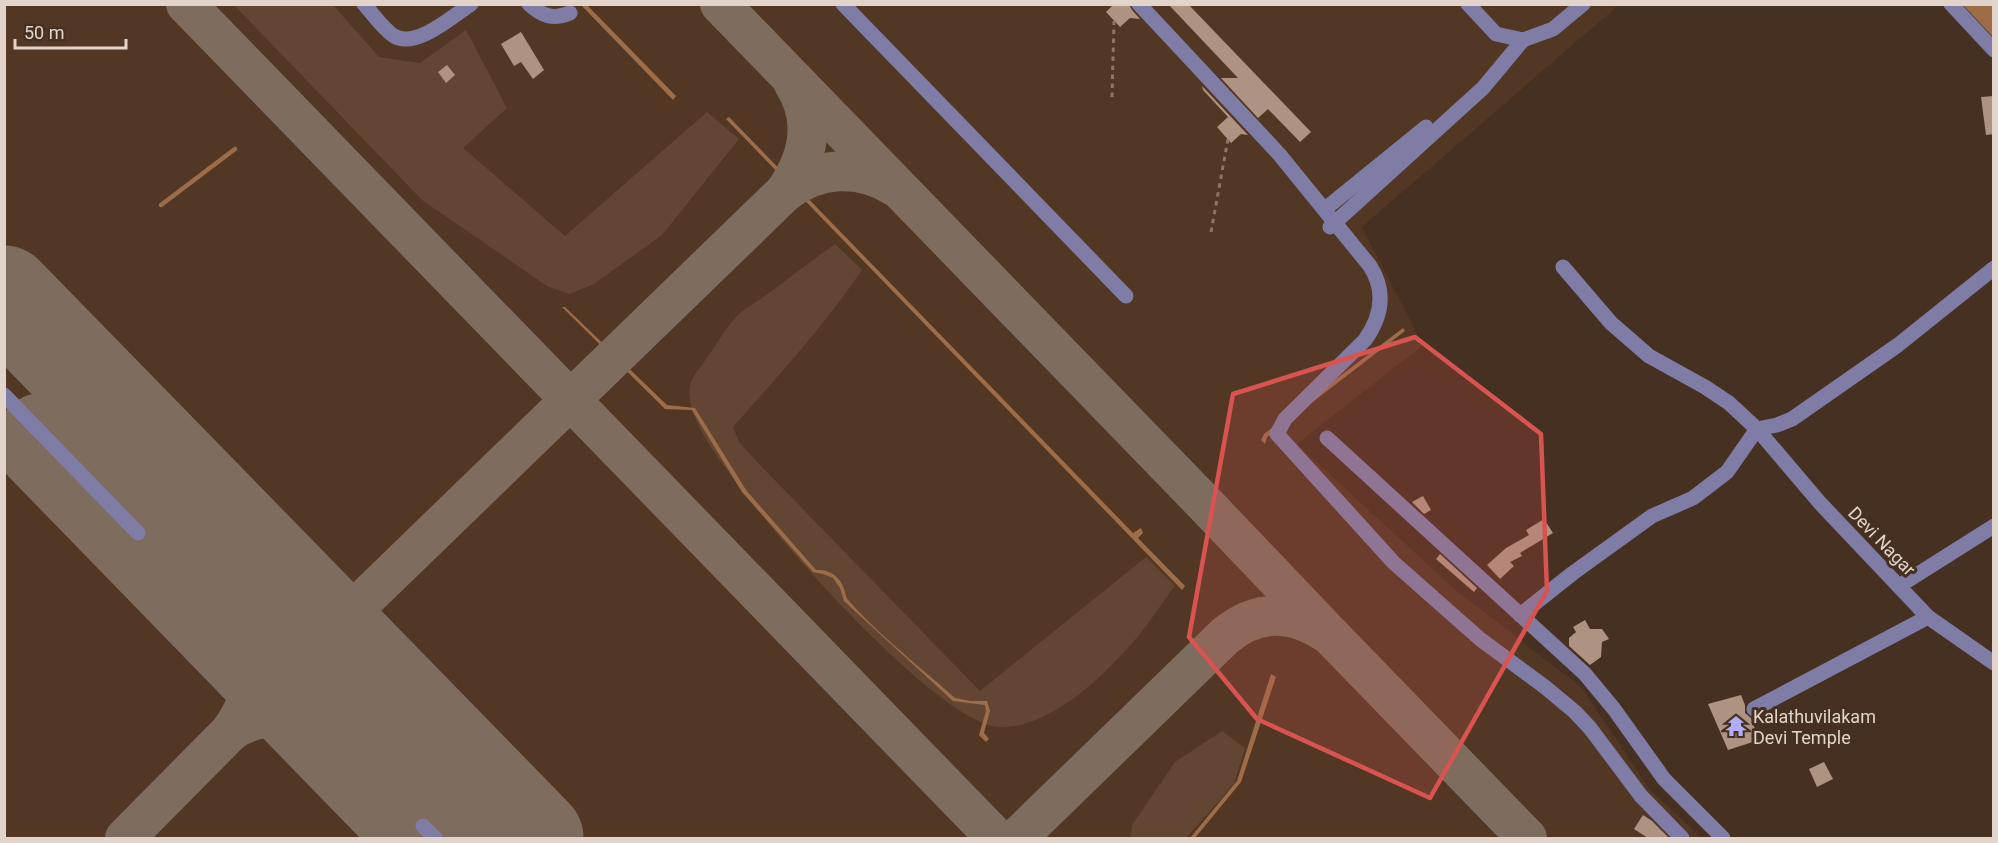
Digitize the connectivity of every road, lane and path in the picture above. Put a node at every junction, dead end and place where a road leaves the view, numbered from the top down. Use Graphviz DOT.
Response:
graph roads {
  1 [pos="364,4"];
  2 [pos="471,4"];
  3 [pos="529,4"];
  4 [pos="843,4"];
  5 [pos="1139,4"];
  6 [pos="1468,4"];
  7 [pos="1583,4"];
  8 [pos="1952,4"];
  9 [pos="570,13"];
  10 [pos="1114,21"];
  11 [pos="1523,40"];
  12 [pos="1994,50"];
  13 [pos="1470,91"];
  14 [pos="1112,97"];
  15 [pos="1228,139"];
  16 [pos="1325,209"];
  17 [pos="1333,225"];
  18 [pos="1211,232"];
  19 [pos="1563,267"];
  20 [pos="1994,268"];
  21 [pos="1126,296"];
  22 [pos="4,395"];
  23 [pos="1757,429"];
  24 [pos="1327,438"];
  25 [pos="1994,526"];
  26 [pos="138,533"];
  27 [pos="1899,586"];
  28 [pos="1520,615"];
  29 [pos="1928,616"];
  30 [pos="1994,663"];
  31 [pos="1754,709"];
  32 [pos="423,826"];
  33 [pos="435,838"];
  34 [pos="1682,838"];
  35 [pos="1723,838"];
  1 -- 2 [label="street"];
  3 -- 9 [label="street"];
  4 -- 21 [label="street"];
  5 -- 17 [label="street"];
  6 -- 11 [label="street"];
  7 -- 11 [label="street"];
  8 -- 12 [label="street"];
  10 -- 14 [label="path"];
  11 -- 17 [label="street"];
  13 -- 16 [label="street"];
  15 -- 18 [label="path"];
  17 -- 34 [label="street"];
  19 -- 23 [label="street, Devi Nagar"];
  20 -- 23 [label="street"];
  22 -- 26 [label="street"];
  23 -- 27 [label="street, Devi Nagar"];
  23 -- 28 [label="street"];
  24 -- 28 [label="street"];
  25 -- 27 [label="street"];
  27 -- 29 [label="street, Devi Nagar"];
  28 -- 35 [label="street"];
  29 -- 30 [label="street, Devi Nagar"];
  29 -- 31 [label="street"];
  32 -- 33 [label="street"];
}
